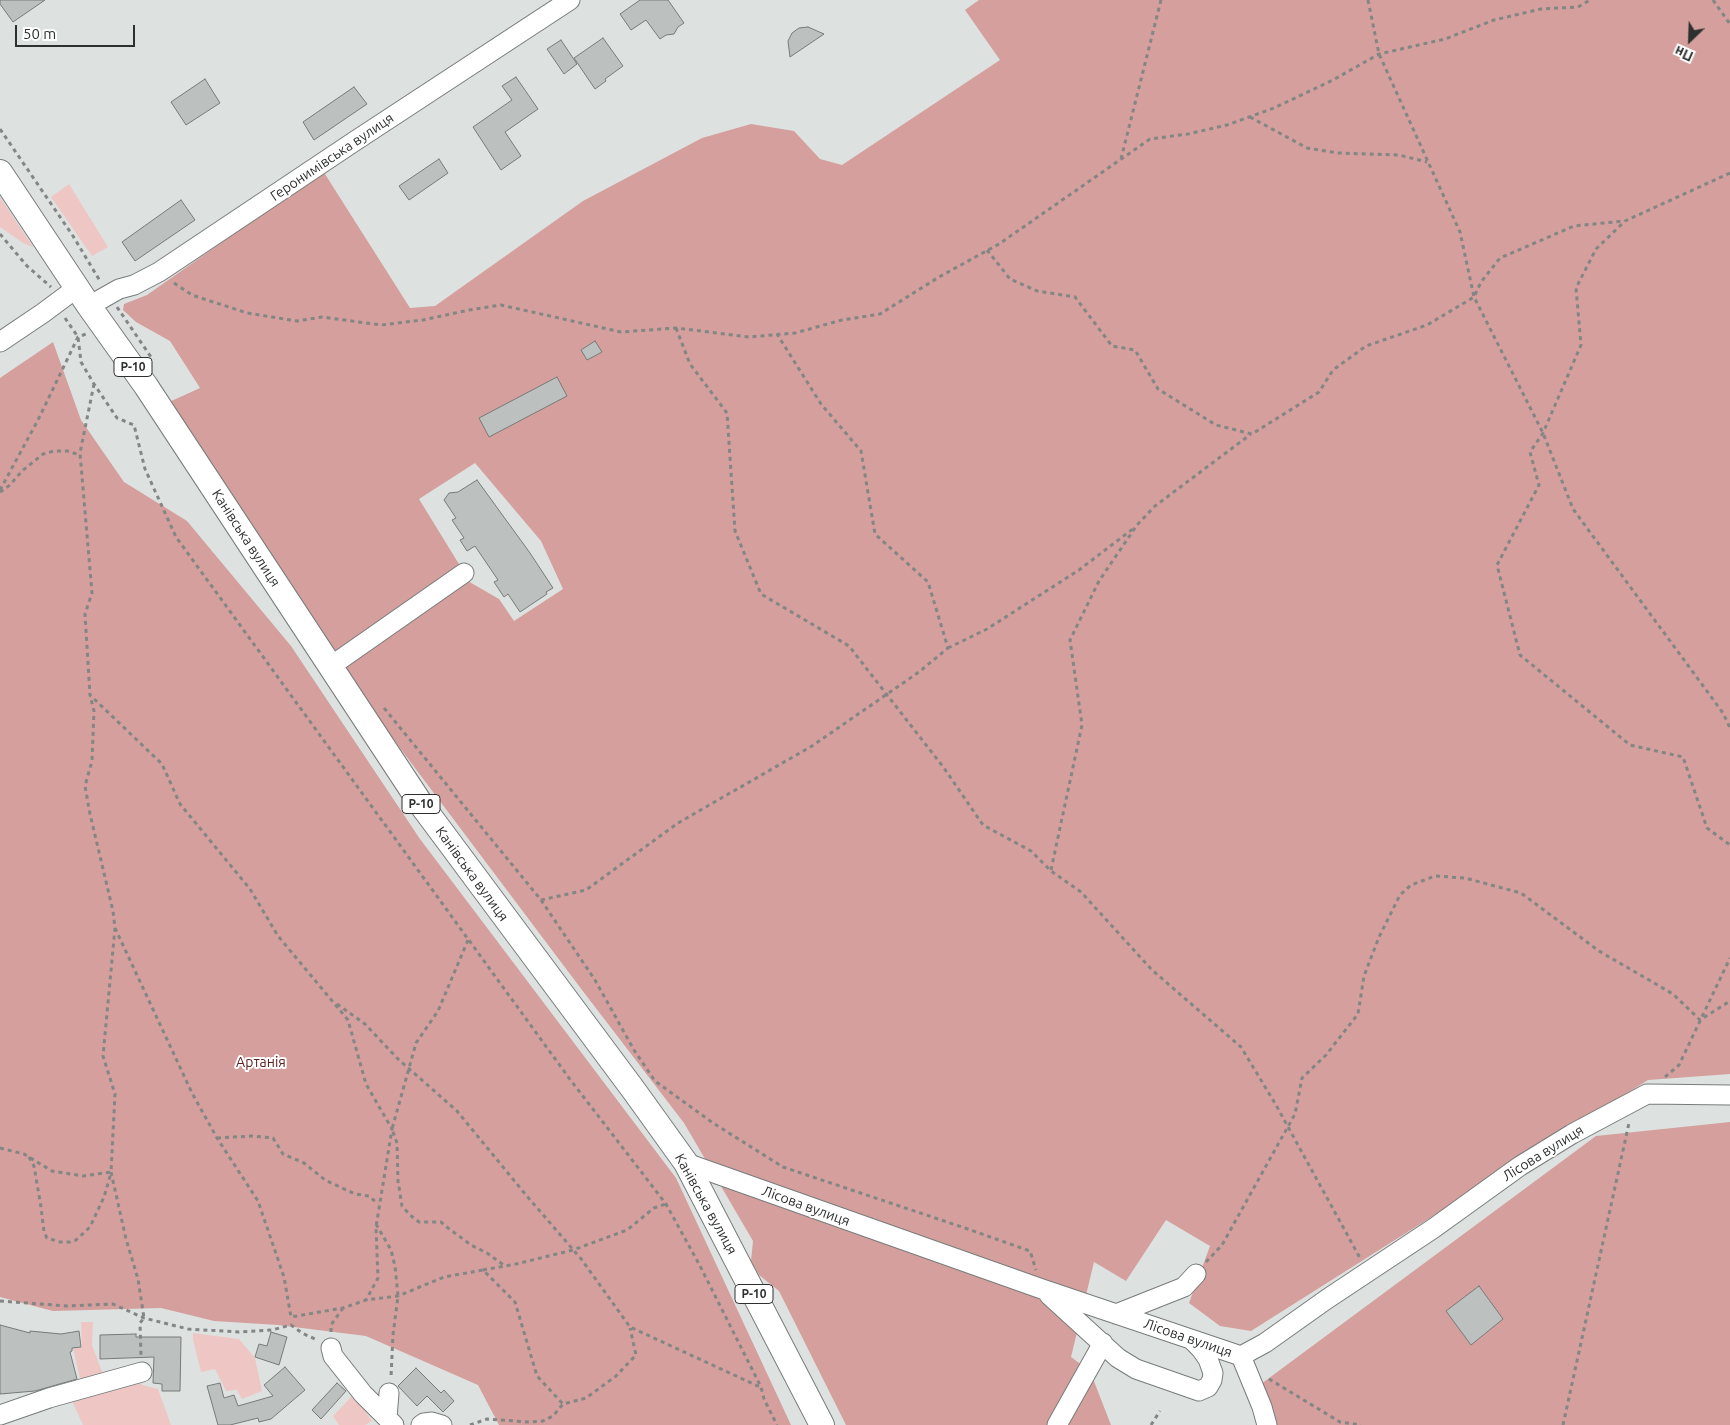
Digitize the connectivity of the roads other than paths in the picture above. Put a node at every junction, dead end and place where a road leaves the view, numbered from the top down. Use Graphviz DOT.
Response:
graph roads {
  1 [pos="560,3"];
  2 [pos="0,172"];
  3 [pos="92,296"];
  4 [pos="0,342"];
  5 [pos="464,573"];
  6 [pos="330,666"];
  7 [pos="1730,1095"];
  8 [pos="686,1163"];
  9 [pos="1196,1274"];
  10 [pos="1042,1290"];
  11 [pos="1116,1314"];
  12 [pos="1191,1340"];
  13 [pos="1103,1343"];
  14 [pos="331,1348"];
  15 [pos="1241,1356"];
  16 [pos="142,1372"];
  17 [pos="389,1393"];
  18 [pos="0,1415"];
  19 [pos="390,1422"];
  20 [pos="421,1425"];
  21 [pos="442,1425"];
  22 [pos="822,1425"];
  23 [pos="1057,1425"];
  24 [pos="1267,1425"];
  1 -- 3 [label="street, Геронимівська вулиця"];
  2 -- 3 [label="main road, Р-10"];
  3 -- 4 [label="street, Геронимівська вулиця"];
  3 -- 6 [label="main road, Канівська вулиця / Р-10"];
  5 -- 6 [label="street"];
  6 -- 8 [label="main road, Канівська вулиця / Р-10"];
  7 -- 15 [label="street, Лісова вулиця"];
  8 -- 10 [label="street, Лісова вулиця"];
  8 -- 22 [label="main road, Канівська вулиця / Р-10"];
  9 -- 11 [label="street"];
  10 -- 11 [label="street, Лісова вулиця"];
  10 -- 13 [label="street"];
  11 -- 12 [label="street, Лісова вулиця"];
  12 -- 13 [label="street"];
  12 -- 15 [label="street, Лісова вулиця"];
  13 -- 23 [label="street"];
  14 -- 19 [label="street"];
  15 -- 24 [label="street"];
  16 -- 18 [label="street"];
  17 -- 19 [label="street"];
  20 -- 21 [label="street"];
}
